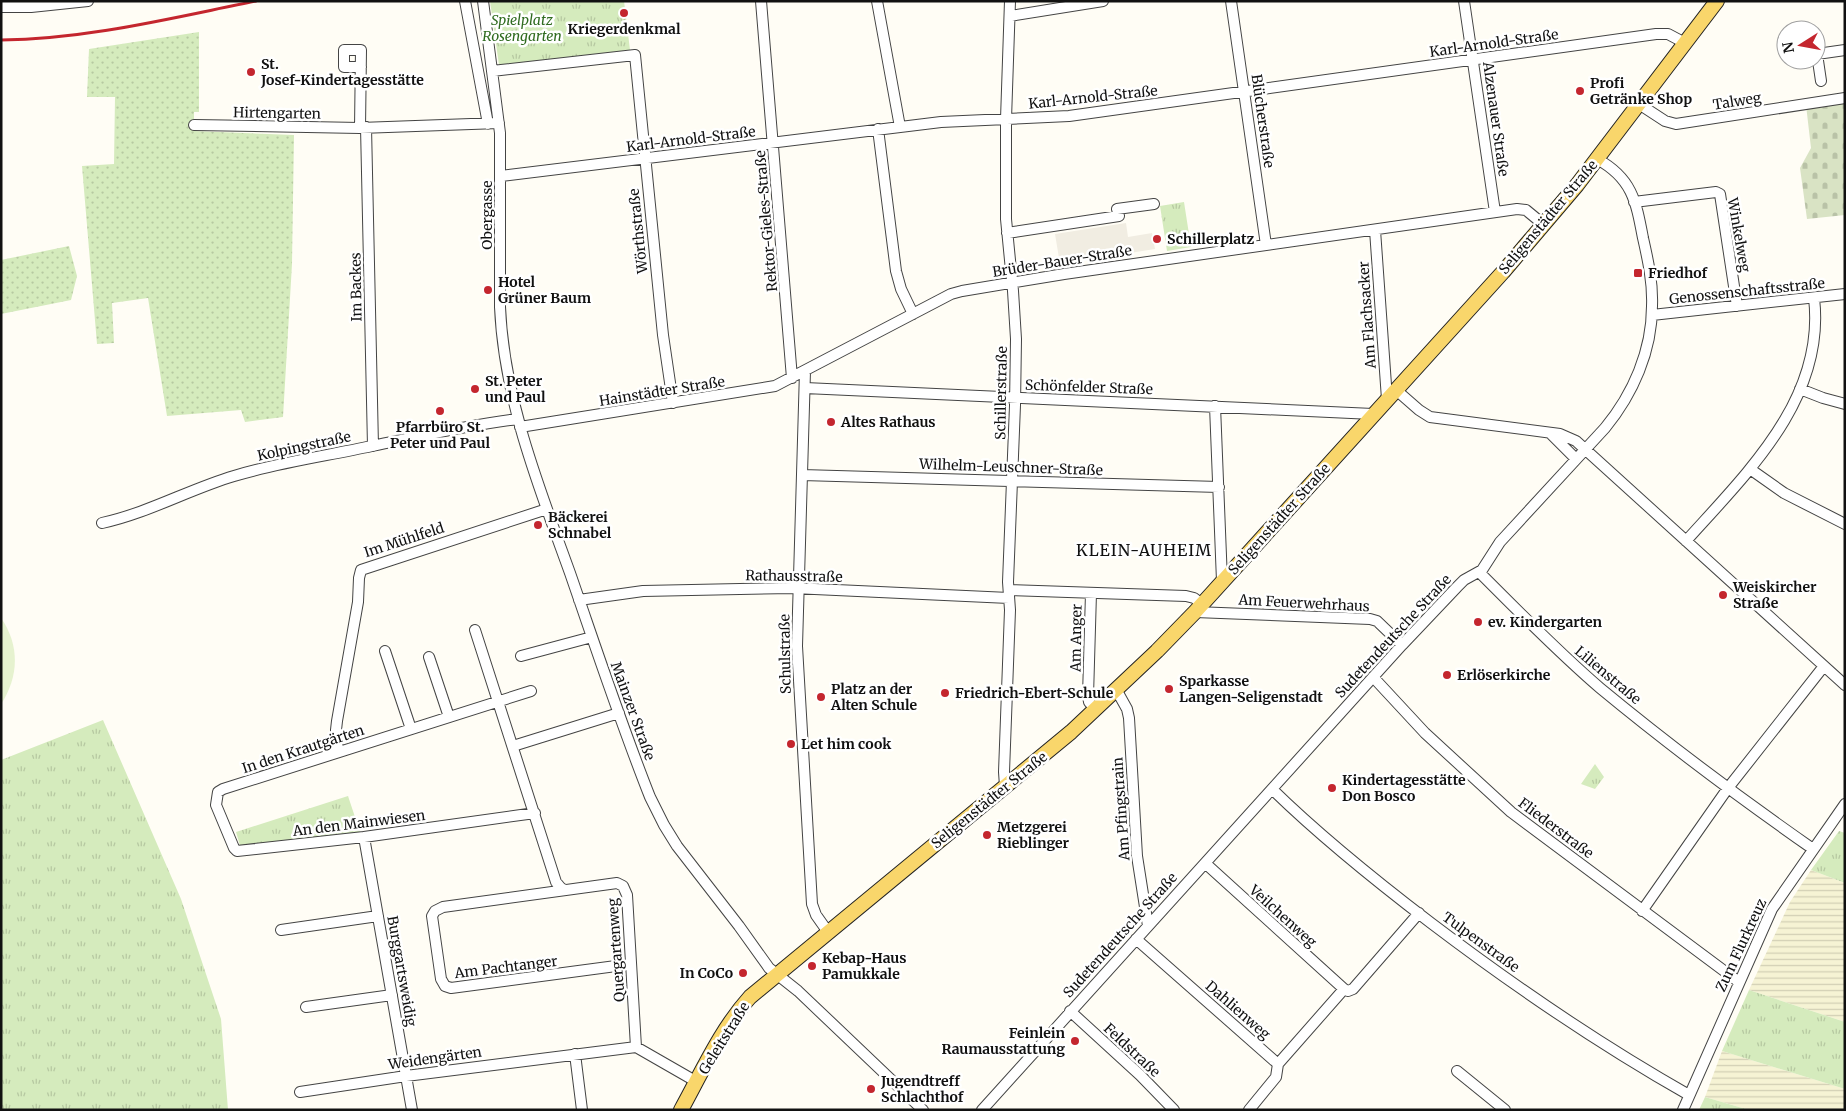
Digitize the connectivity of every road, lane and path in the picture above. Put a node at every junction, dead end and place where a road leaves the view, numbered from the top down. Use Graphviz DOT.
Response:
graph roads {
  1 [pos="88,1"];
  2 [pos="465,1"];
  3 [pos="483,1"];
  4 [pos="761,1"];
  5 [pos="877,1"];
  6 [pos="1010,1"];
  7 [pos="1103,1"];
  8 [pos="1231,1"];
  9 [pos="1464,1"];
  10 [pos="1717,1"];
  11 [pos="1062,5"];
  12 [pos="1,7"];
  13 [pos="1010,16"];
  14 [pos="1685,43"];
  15 [pos="1826,50"];
  16 [pos="1845,50"];
  17 [pos="1473,60"];
  18 [pos="361,67"];
  19 [pos="1819,70"];
  20 [pos="492,71"];
  21 [pos="1821,81"];
  22 [pos="1245,92"];
  23 [pos="1845,98"];
  24 [pos="1639,104"];
  25 [pos="1006,120"];
  26 [pos="500,123"];
  27 [pos="488,124"];
  28 [pos="194,125"];
  29 [pos="363,127"];
  30 [pos="900,127"];
  31 [pos="878,129"];
  32 [pos="773,142"];
  33 [pos="645,158"];
  34 [pos="1597,159"];
  35 [pos="500,176"];
  36 [pos="1634,202"];
  37 [pos="1154,204"];
  38 [pos="1495,212"];
  39 [pos="1543,224"];
  40 [pos="1374,230"];
  41 [pos="1007,233"];
  42 [pos="1266,245"];
  43 [pos="1012,282"];
  44 [pos="1845,294"];
  45 [pos="1814,298"];
  46 [pos="1737,306"];
  47 [pos="913,314"];
  48 [pos="1652,315"];
  49 [pos="805,371"];
  50 [pos="792,378"];
  51 [pos="805,388"];
  52 [pos="1800,389"];
  53 [pos="1391,394"];
  54 [pos="1015,398"];
  55 [pos="674,403"];
  56 [pos="1845,404"];
  57 [pos="1215,406"];
  58 [pos="1373,414"];
  59 [pos="519,423"];
  60 [pos="1550,434"];
  61 [pos="374,446"];
  62 [pos="1585,449"];
  63 [pos="1576,459"];
  64 [pos="1750,470"];
  65 [pos="802,480"];
  66 [pos="1012,481"];
  67 [pos="1219,486"];
  68 [pos="547,509"];
  69 [pos="102,523"];
  70 [pos="1845,524"];
  71 [pos="1686,541"];
  72 [pos="1479,572"];
  73 [pos="1222,581"];
  74 [pos="798,589"];
  75 [pos="1091,593"];
  76 [pos="1009,594"];
  77 [pos="579,600"];
  78 [pos="1199,608"];
  79 [pos="475,630"];
  80 [pos="592,637"];
  81 [pos="1402,644"];
  82 [pos="385,651"];
  83 [pos="521,656"];
  84 [pos="430,657"];
  85 [pos="1824,666"];
  86 [pos="1373,677"];
  87 [pos="1845,685"];
  88 [pos="531,691"];
  89 [pos="1117,691"];
  90 [pos="498,701"];
  91 [pos="1096,710"];
  92 [pos="619,713"];
  93 [pos="449,717"];
  94 [pos="411,729"];
  95 [pos="513,746"];
  96 [pos="338,752"];
  97 [pos="1006,786"];
  98 [pos="1728,788"];
  99 [pos="1272,789"];
  100 [pos="1845,804"];
  101 [pos="216,806"];
  102 [pos="535,813"];
  103 [pos="364,837"];
  104 [pos="1813,849"];
  105 [pos="1205,863"];
  106 [pos="565,890"];
  107 [pos="1642,911"];
  108 [pos="1419,914"];
  109 [pos="378,916"];
  110 [pos="1148,926"];
  111 [pos="281,930"];
  112 [pos="828,932"];
  113 [pos="1136,939"];
  114 [pos="631,964"];
  115 [pos="777,974"];
  116 [pos="1739,982"];
  117 [pos="1344,989"];
  118 [pos="392,995"];
  119 [pos="306,1007"];
  120 [pos="1070,1011"];
  121 [pos="636,1047"];
  122 [pos="575,1054"];
  123 [pos="1278,1064"];
  124 [pos="1456,1071"];
  125 [pos="406,1076"];
  126 [pos="696,1082"];
  127 [pos="300,1092"];
  128 [pos="1689,1095"];
  129 [pos="412,1110"];
  130 [pos="582,1110"];
  131 [pos="681,1110"];
  132 [pos="923,1110"];
  133 [pos="982,1110"];
  134 [pos="1174,1110"];
  135 [pos="1249,1110"];
  136 [pos="1506,1110"];
  137 [pos="1683,1110"];
  1 -- 12 [label="street"];
  2 -- 27 [label="street"];
  3 -- 20 [label="street, Obergasse"];
  4 -- 32 [label="street, Rektor-Gieles-Straße"];
  5 -- 30 [label="street"];
  6 -- 13 [label="street, Schillerstraße"];
  7 -- 11 [label="street"];
  8 -- 22 [label="street, Blücherstraße"];
  9 -- 17 [label="street, Alzenauer Straße"];
  10 -- 14 [label="main road, Seligenstädter Straße"];
  11 -- 13 [label="street"];
  13 -- 25 [label="street, Schillerstraße"];
  14 -- 17 [label="street, Karl-Arnold-Straße"];
  14 -- 24 [label="main road, Seligenstädter Straße"];
  15 -- 16 [label="street"];
  17 -- 22 [label="street, Karl-Arnold-Straße"];
  17 -- 38 [label="street, Alzenauer Straße"];
  18 -- 29 [label="street"];
  19 -- 21 [label="street"];
  20 -- 26 [label="street, Obergasse"];
  20 -- 33 [label="street, Wörthstraße"];
  22 -- 25 [label="street, Karl-Arnold-Straße"];
  22 -- 42 [label="street, Blücherstraße"];
  23 -- 24 [label="street, Talweg"];
  24 -- 34 [label="main road, Seligenstädter Straße"];
  25 -- 30 [label="street, Karl-Arnold-Straße"];
  25 -- 41 [label="street, Schillerstraße"];
  26 -- 27 [label="street, Hirtengarten"];
  26 -- 35 [label="street, Obergasse"];
  27 -- 29 [label="street, Hirtengarten"];
  28 -- 29 [label="street, Hirtengarten"];
  29 -- 61 [label="street, Im Backes"];
  30 -- 31 [label="street, Karl-Arnold-Straße"];
  31 -- 32 [label="street, Karl-Arnold-Straße"];
  31 -- 47 [label="street"];
  32 -- 33 [label="street, Karl-Arnold-Straße"];
  32 -- 50 [label="street, Rektor-Gieles-Straße"];
  33 -- 35 [label="street, Karl-Arnold-Straße"];
  33 -- 55 [label="street, Wörthstraße"];
  34 -- 36 [label="street, Sudetendeutsche Straße"];
  34 -- 39 [label="main road, Seligenstädter Straße"];
  35 -- 59 [label="street, Obergasse"];
  36 -- 46 [label="street, Winkelweg"];
  36 -- 48 [label="street, Sudetendeutsche Straße"];
  37 -- 41 [label="street"];
  38 -- 39 [label="street, Brüder-Bauer-Straße"];
  38 -- 40 [label="street, Brüder-Bauer-Straße"];
  39 -- 53 [label="main road, Seligenstädter Straße"];
  40 -- 42 [label="street, Brüder-Bauer-Straße"];
  40 -- 53 [label="street, Am Flachsacker"];
  41 -- 43 [label="street, Schillerstraße"];
  42 -- 43 [label="street, Brüder-Bauer-Straße"];
  43 -- 47 [label="street, Brüder-Bauer-Straße"];
  43 -- 54 [label="street, Schillerstraße"];
  44 -- 45 [label="street, Genossenschaftsstraße"];
  45 -- 46 [label="street, Genossenschaftsstraße"];
  45 -- 52 [label="street"];
  46 -- 48 [label="street, Genossenschaftsstraße"];
  47 -- 49 [label="street, Brüder-Bauer-Straße"];
  48 -- 62 [label="street, Sudetendeutsche Straße"];
  49 -- 50 [label="street, Hainstädter Straße"];
  49 -- 51 [label="street, Schulstraße"];
  50 -- 55 [label="street, Hainstädter Straße"];
  51 -- 54 [label="street, Schönfelder Straße"];
  51 -- 65 [label="street, Schulstraße"];
  52 -- 56 [label="street"];
  52 -- 64 [label="street"];
  53 -- 58 [label="main road, Seligenstädter Straße"];
  53 -- 60 [label="street"];
  54 -- 57 [label="street, Schönfelder Straße"];
  54 -- 66 [label="street, Schillerstraße"];
  55 -- 59 [label="street, Hainstädter Straße"];
  57 -- 58 [label="street, Schönfelder Straße"];
  57 -- 67 [label="street"];
  58 -- 73 [label="main road, Seligenstädter Straße"];
  59 -- 61 [label="street, Kolpingstraße"];
  59 -- 68 [label="street, Mainzer Straße"];
  60 -- 62 [label="street"];
  60 -- 63 [label="street"];
  61 -- 69 [label="street, Kolpingstraße"];
  62 -- 63 [label="street, Sudetendeutsche Straße"];
  62 -- 71 [label="street"];
  63 -- 72 [label="street, Sudetendeutsche Straße"];
  64 -- 70 [label="street"];
  64 -- 71 [label="street"];
  65 -- 66 [label="street, Wilhelm-Leuschner-Straße"];
  65 -- 74 [label="street, Schulstraße"];
  66 -- 67 [label="street, Wilhelm-Leuschner-Straße"];
  66 -- 76 [label="street, Schillerstraße"];
  67 -- 73 [label="street"];
  68 -- 77 [label="street, Mainzer Straße"];
  68 -- 96 [label="street, Im Mühlfeld"];
  71 -- 85 [label="street"];
  72 -- 81 [label="street, Sudetendeutsche Straße"];
  72 -- 98 [label="street, Lilienstraße"];
  73 -- 78 [label="main road, Seligenstädter Straße"];
  74 -- 76 [label="street, Rathausstraße"];
  74 -- 77 [label="street, Rathausstraße"];
  74 -- 112 [label="street, Schulstraße"];
  75 -- 76 [label="street, Rathausstraße"];
  75 -- 78 [label="street, Rathausstraße"];
  75 -- 91 [label="street, Am Anger"];
  76 -- 97 [label="street, Schillerstraße"];
  77 -- 80 [label="street, Mainzer Straße"];
  78 -- 81 [label="street, Am Feuerwehrhaus"];
  78 -- 89 [label="main road, Seligenstädter Straße"];
  79 -- 90 [label="street"];
  80 -- 83 [label="street"];
  80 -- 92 [label="street, Mainzer Straße"];
  81 -- 86 [label="street, Sudetendeutsche Straße"];
  82 -- 94 [label="street"];
  84 -- 93 [label="street"];
  85 -- 87 [label="street"];
  85 -- 98 [label="street"];
  86 -- 99 [label="street, Sudetendeutsche Straße"];
  86 -- 107 [label="street, Fliederstraße"];
  88 -- 90 [label="street, In den Krautgärten"];
  89 -- 91 [label="main road, Seligenstädter Straße"];
  89 -- 110 [label="street, Am Pfingstrain"];
  90 -- 93 [label="street, In den Krautgärten"];
  90 -- 95 [label="street"];
  91 -- 97 [label="main road, Seligenstädter Straße"];
  92 -- 95 [label="street"];
  92 -- 115 [label="street, Mainzer Straße"];
  93 -- 94 [label="street, In den Krautgärten"];
  94 -- 96 [label="street, In den Krautgärten"];
  95 -- 102 [label="street"];
  96 -- 101 [label="street, In den Krautgärten"];
  97 -- 112 [label="main road, Seligenstädter Straße"];
  98 -- 104 [label="street, Lilienstraße"];
  98 -- 107 [label="street"];
  99 -- 105 [label="street, Sudetendeutsche Straße"];
  99 -- 108 [label="street, Tulpenstraße"];
  100 -- 104 [label="street, Zum Flurkreuz"];
  101 -- 103 [label="street, An den Mainwiesen"];
  102 -- 103 [label="street, An den Mainwiesen"];
  102 -- 106 [label="street"];
  103 -- 109 [label="street, Burggartsweidig"];
  104 -- 116 [label="street, Zum Flurkreuz"];
  105 -- 110 [label="street, Sudetendeutsche Straße"];
  105 -- 117 [label="street, Veilchenweg"];
  106 -- 114 [label="street, Quergartenweg"];
  106 -- 114 [label="street, Am Pachtanger"];
  107 -- 116 [label="street, Fliederstraße"];
  108 -- 117 [label="street"];
  108 -- 128 [label="street, Tulpenstraße"];
  109 -- 111 [label="street"];
  109 -- 118 [label="street, Burggartsweidig"];
  110 -- 113 [label="street, Sudetendeutsche Straße"];
  112 -- 115 [label="main road, Seligenstädter Straße"];
  113 -- 120 [label="street, Sudetendeutsche Straße"];
  113 -- 123 [label="street, Dahlienweg"];
  114 -- 121 [label="street, Quergartenweg"];
  115 -- 126 [label="main road, Geleitstraße"];
  115 -- 132 [label="street, Mainzer Straße"];
  116 -- 128 [label="street, Zum Flurkreuz"];
  117 -- 123 [label="street"];
  118 -- 119 [label="street"];
  118 -- 125 [label="street, Burggartsweidig"];
  120 -- 133 [label="street, Sudetendeutsche Straße"];
  120 -- 134 [label="street, Feldstraße"];
  121 -- 122 [label="street, Weidengärten"];
  121 -- 126 [label="street"];
  122 -- 125 [label="street, Weidengärten"];
  122 -- 130 [label="street"];
  123 -- 135 [label="street"];
  124 -- 136 [label="street"];
  125 -- 127 [label="street, Weidengärten"];
  125 -- 129 [label="street, Burggartsweidig"];
  126 -- 131 [label="main road, Geleitstraße"];
  128 -- 137 [label="street, Zum Flurkreuz"];
}
